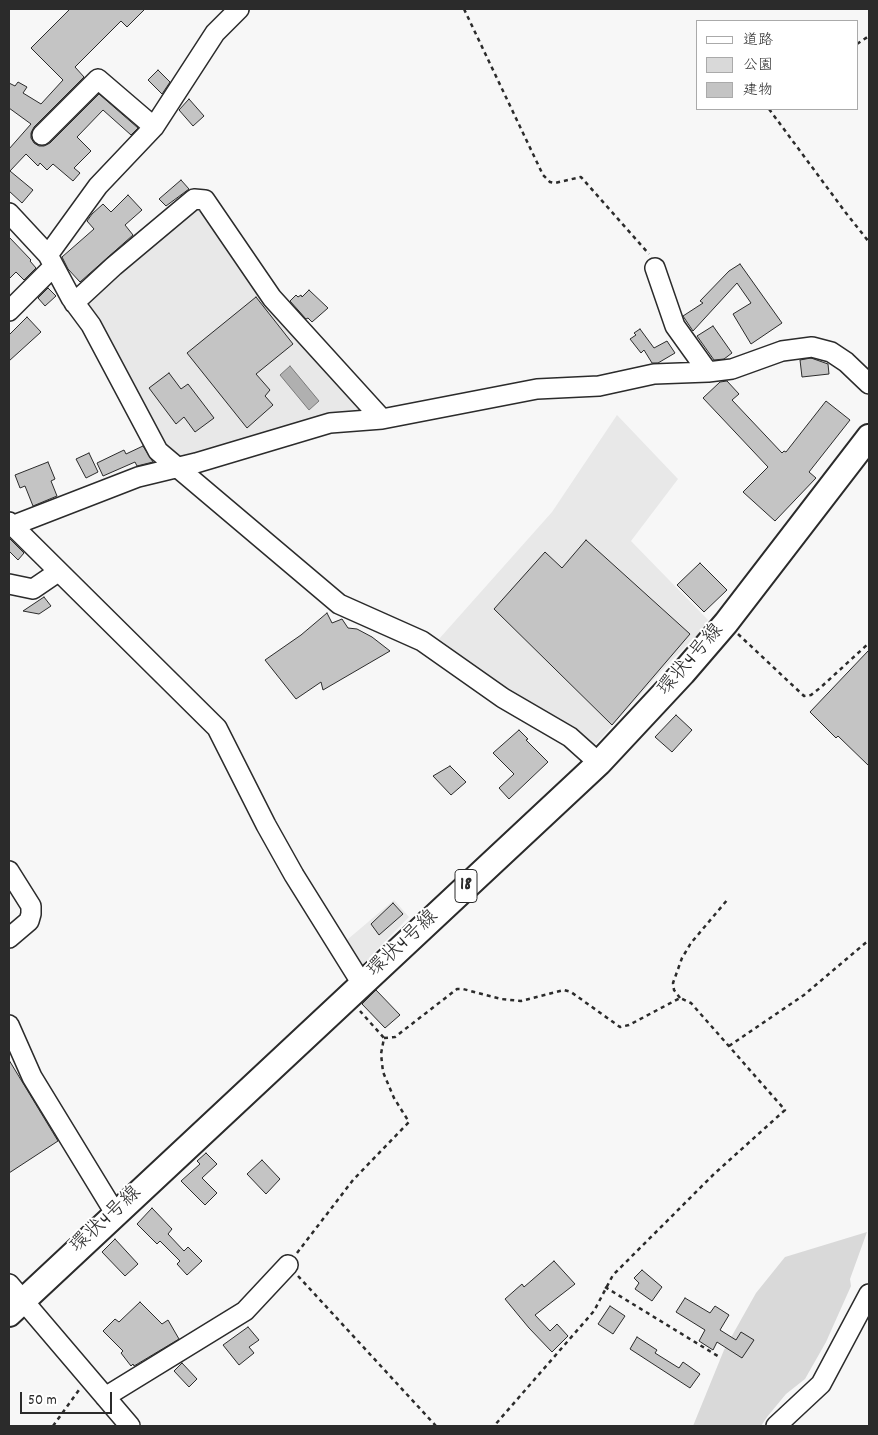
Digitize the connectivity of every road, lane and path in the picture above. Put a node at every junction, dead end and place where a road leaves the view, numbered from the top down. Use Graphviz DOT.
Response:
graph roads {
  1 [pos="239,9"];
  2 [pos="464,9"];
  3 [pos="869,36"];
  4 [pos="858,43"];
  5 [pos="770,110"];
  6 [pos="154,127"];
  7 [pos="42,134"];
  8 [pos="9,213"];
  9 [pos="869,242"];
  10 [pos="51,261"];
  11 [pos="655,268"];
  12 [pos="74,303"];
  13 [pos="9,311"];
  14 [pos="708,372"];
  15 [pos="869,384"];
  16 [pos="382,418"];
  17 [pos="869,436"];
  18 [pos="177,467"];
  19 [pos="9,525"];
  20 [pos="58,572"];
  21 [pos="9,584"];
  22 [pos="726,623"];
  23 [pos="869,643"];
  24 [pos="599,763"];
  25 [pos="9,871"];
  26 [pos="728,899"];
  27 [pos="9,938"];
  28 [pos="869,940"];
  29 [pos="355,990"];
  30 [pos="680,998"];
  31 [pos="9,1024"];
  32 [pos="384,1038"];
  33 [pos="729,1046"];
  34 [pos="115,1213"];
  35 [pos="288,1265"];
  36 [pos="605,1287"];
  37 [pos="869,1294"];
  38 [pos="14,1299"];
  39 [pos="720,1358"];
  40 [pos="92,1380"];
  41 [pos="105,1397"];
  42 [pos="53,1426"];
  43 [pos="130,1426"];
  44 [pos="436,1426"];
  45 [pos="494,1426"];
  46 [pos="776,1426"];
  1 -- 6 [label="street"];
  2 -- 11 [label="path"];
  3 -- 4 [label="path"];
  5 -- 9 [label="path"];
  6 -- 7 [label="street"];
  6 -- 10 [label="street"];
  8 -- 10 [label="street"];
  10 -- 12 [label="street"];
  10 -- 13 [label="street"];
  11 -- 14 [label="street"];
  12 -- 16 [label="street"];
  12 -- 18 [label="street"];
  14 -- 15 [label="street"];
  14 -- 16 [label="street"];
  16 -- 18 [label="street"];
  17 -- 22 [label="main road, 環状4号線 / 18"];
  18 -- 19 [label="street"];
  18 -- 24 [label="street"];
  19 -- 20 [label="street"];
  20 -- 21 [label="street"];
  20 -- 29 [label="street"];
  22 -- 23 [label="path"];
  22 -- 24 [label="main road, 環状4号線 / 18"];
  24 -- 29 [label="main road, 環状4号線 / 18"];
  25 -- 27 [label="street"];
  26 -- 30 [label="path"];
  28 -- 33 [label="path"];
  29 -- 32 [label="path"];
  29 -- 34 [label="main road, 環状4号線 / 18"];
  30 -- 32 [label="path"];
  30 -- 33 [label="path"];
  31 -- 34 [label="street"];
  32 -- 35 [label="path"];
  33 -- 36 [label="path"];
  34 -- 38 [label="main road, 環状4号線 / 18"];
  35 -- 41 [label="street"];
  35 -- 44 [label="path"];
  36 -- 39 [label="path"];
  36 -- 45 [label="path"];
  37 -- 46 [label="street"];
  38 -- 40 [label="street"];
  40 -- 41 [label="street"];
  40 -- 42 [label="path"];
  41 -- 43 [label="street"];
}
